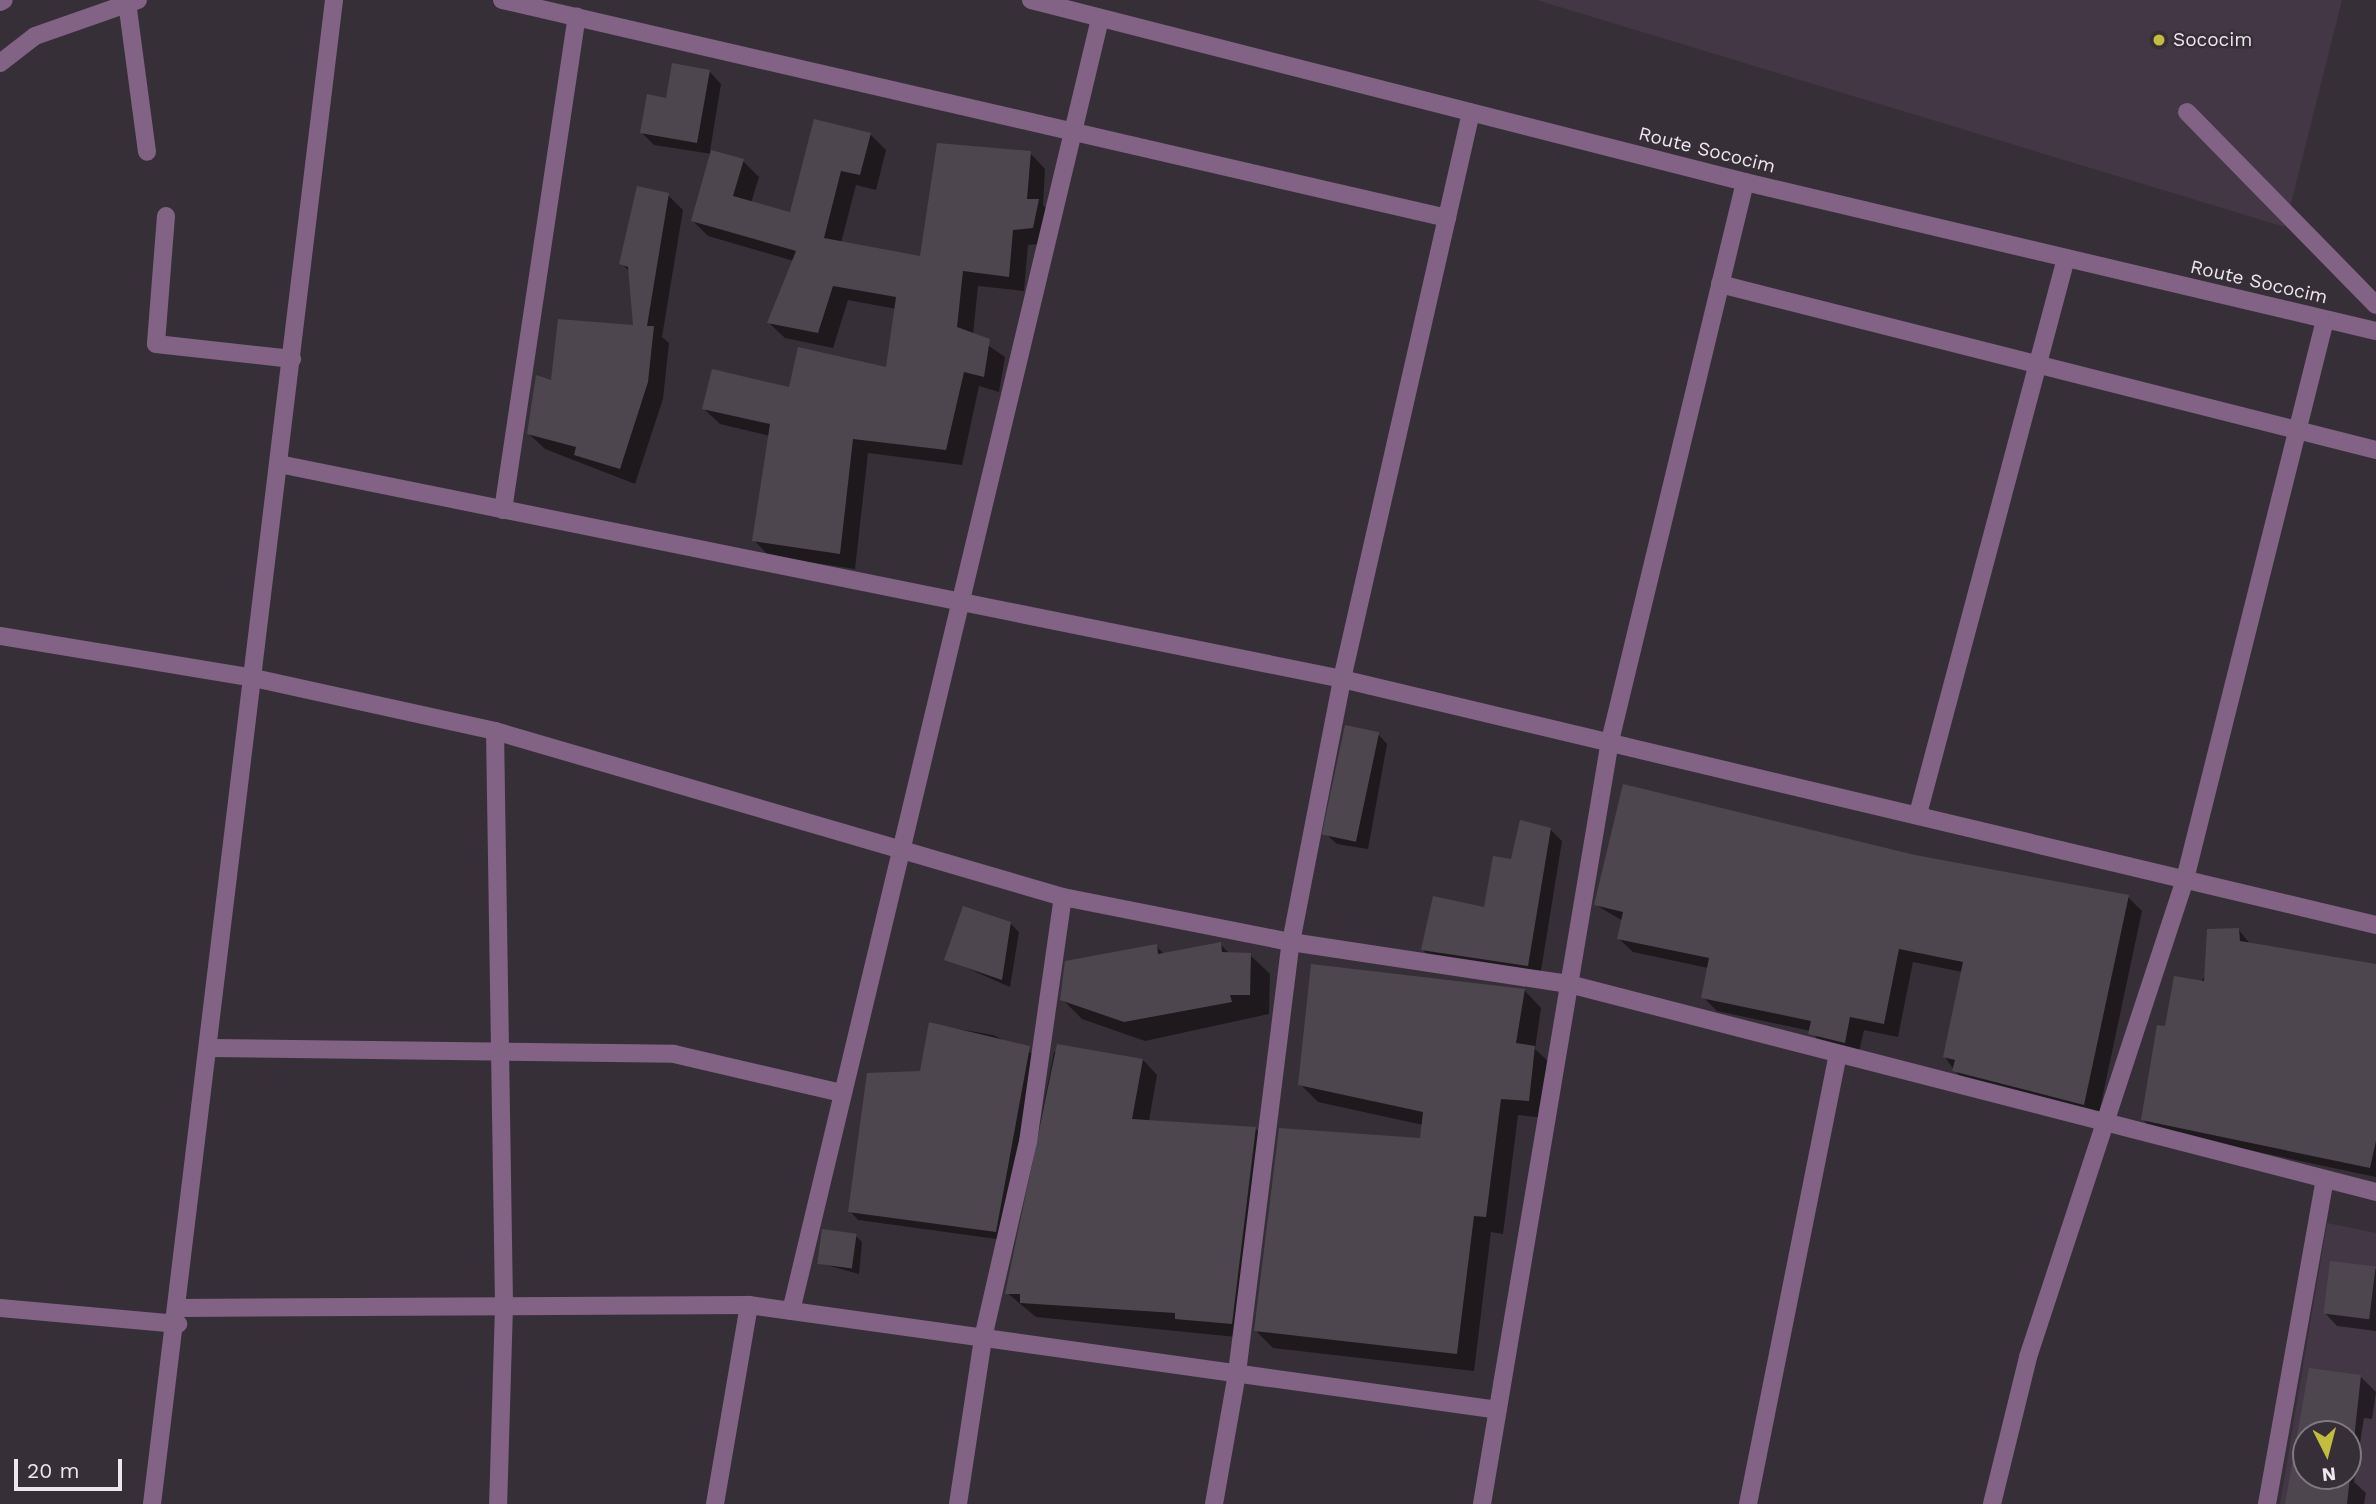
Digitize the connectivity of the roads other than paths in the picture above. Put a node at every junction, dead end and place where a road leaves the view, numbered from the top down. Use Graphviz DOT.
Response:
graph roads {
  1 [pos="334,0"];
  2 [pos="502,0"];
  3 [pos="1031,0"];
  4 [pos="133,1"];
  5 [pos="577,17"];
  6 [pos="1100,19"];
  7 [pos="0,63"];
  8 [pos="2187,111"];
  9 [pos="1471,112"];
  10 [pos="1072,131"];
  11 [pos="147,152"];
  12 [pos="1745,182"];
  13 [pos="166,216"];
  14 [pos="1447,218"];
  15 [pos="2066,258"];
  16 [pos="1720,284"];
  17 [pos="2376,305"];
  18 [pos="2325,320"];
  19 [pos="2376,331"];
  20 [pos="292,359"];
  21 [pos="2038,363"];
  22 [pos="2297,427"];
  23 [pos="2376,450"];
  24 [pos="279,464"];
  25 [pos="503,510"];
  26 [pos="955,603"];
  27 [pos="0,636"];
  28 [pos="254,678"];
  29 [pos="1342,679"];
  30 [pos="495,731"];
  31 [pos="1610,741"];
  32 [pos="1918,814"];
  33 [pos="897,849"];
  34 [pos="2184,883"];
  35 [pos="1063,897"];
  36 [pos="2376,925"];
  37 [pos="1291,942"];
  38 [pos="1569,984"];
  39 [pos="210,1048"];
  40 [pos="500,1048"];
  41 [pos="1838,1055"];
  42 [pos="841,1093"];
  43 [pos="2102,1125"];
  44 [pos="2325,1179"];
  45 [pos="2376,1192"];
  46 [pos="749,1305"];
  47 [pos="504,1306"];
  48 [pos="0,1308"];
  49 [pos="791,1311"];
  50 [pos="179,1316"];
  51 [pos="983,1338"];
  52 [pos="1237,1374"];
  53 [pos="1498,1410"];
  54 [pos="152,1504"];
  55 [pos="498,1504"];
  56 [pos="715,1504"];
  57 [pos="958,1504"];
  58 [pos="1214,1504"];
  59 [pos="1482,1504"];
  60 [pos="1748,1504"];
  61 [pos="1992,1504"];
  62 [pos="2267,1504"];
  1 -- 20 [label="street"];
  2 -- 5 [label="street"];
  3 -- 6 [label="street, Route Sococim"];
  4 -- 7 [label="street"];
  4 -- 11 [label="street"];
  5 -- 10 [label="street"];
  5 -- 25 [label="street"];
  6 -- 9 [label="street, Route Sococim"];
  6 -- 10 [label="street"];
  8 -- 17 [label="street"];
  9 -- 12 [label="street, Route Sococim"];
  9 -- 14 [label="street"];
  10 -- 14 [label="street"];
  10 -- 26 [label="street"];
  12 -- 15 [label="street, Route Sococim"];
  12 -- 16 [label="street"];
  13 -- 20 [label="street"];
  14 -- 29 [label="street"];
  15 -- 18 [label="street, Route Sococim"];
  15 -- 21 [label="street"];
  16 -- 21 [label="street"];
  16 -- 31 [label="street"];
  18 -- 19 [label="street, Route Sococim"];
  18 -- 22 [label="street"];
  20 -- 24 [label="street"];
  21 -- 22 [label="street"];
  21 -- 32 [label="street"];
  22 -- 23 [label="street"];
  22 -- 34 [label="street"];
  24 -- 25 [label="street"];
  24 -- 28 [label="street"];
  25 -- 26 [label="street"];
  26 -- 29 [label="street"];
  26 -- 33 [label="street"];
  27 -- 28 [label="street"];
  28 -- 30 [label="street"];
  28 -- 39 [label="street"];
  29 -- 31 [label="street"];
  29 -- 37 [label="street"];
  30 -- 33 [label="street"];
  30 -- 40 [label="street"];
  31 -- 32 [label="street"];
  31 -- 38 [label="street"];
  32 -- 34 [label="street"];
  33 -- 35 [label="street"];
  33 -- 42 [label="street"];
  34 -- 36 [label="street"];
  34 -- 43 [label="street"];
  35 -- 37 [label="street"];
  35 -- 51 [label="street"];
  37 -- 38 [label="street"];
  37 -- 52 [label="street"];
  38 -- 41 [label="street"];
  38 -- 53 [label="street"];
  39 -- 40 [label="street"];
  39 -- 50 [label="street"];
  40 -- 42 [label="street"];
  40 -- 47 [label="street"];
  41 -- 43 [label="street"];
  41 -- 60 [label="street"];
  42 -- 49 [label="street"];
  43 -- 44 [label="street"];
  43 -- 61 [label="street"];
  44 -- 45 [label="street"];
  44 -- 62 [label="street"];
  46 -- 47 [label="street"];
  46 -- 49 [label="street"];
  46 -- 56 [label="street"];
  47 -- 50 [label="street"];
  47 -- 55 [label="street"];
  48 -- 50 [label="street"];
  49 -- 51 [label="street"];
  50 -- 54 [label="street"];
  51 -- 52 [label="street"];
  51 -- 57 [label="street"];
  52 -- 53 [label="street"];
  52 -- 58 [label="street"];
  53 -- 59 [label="street"];
}
